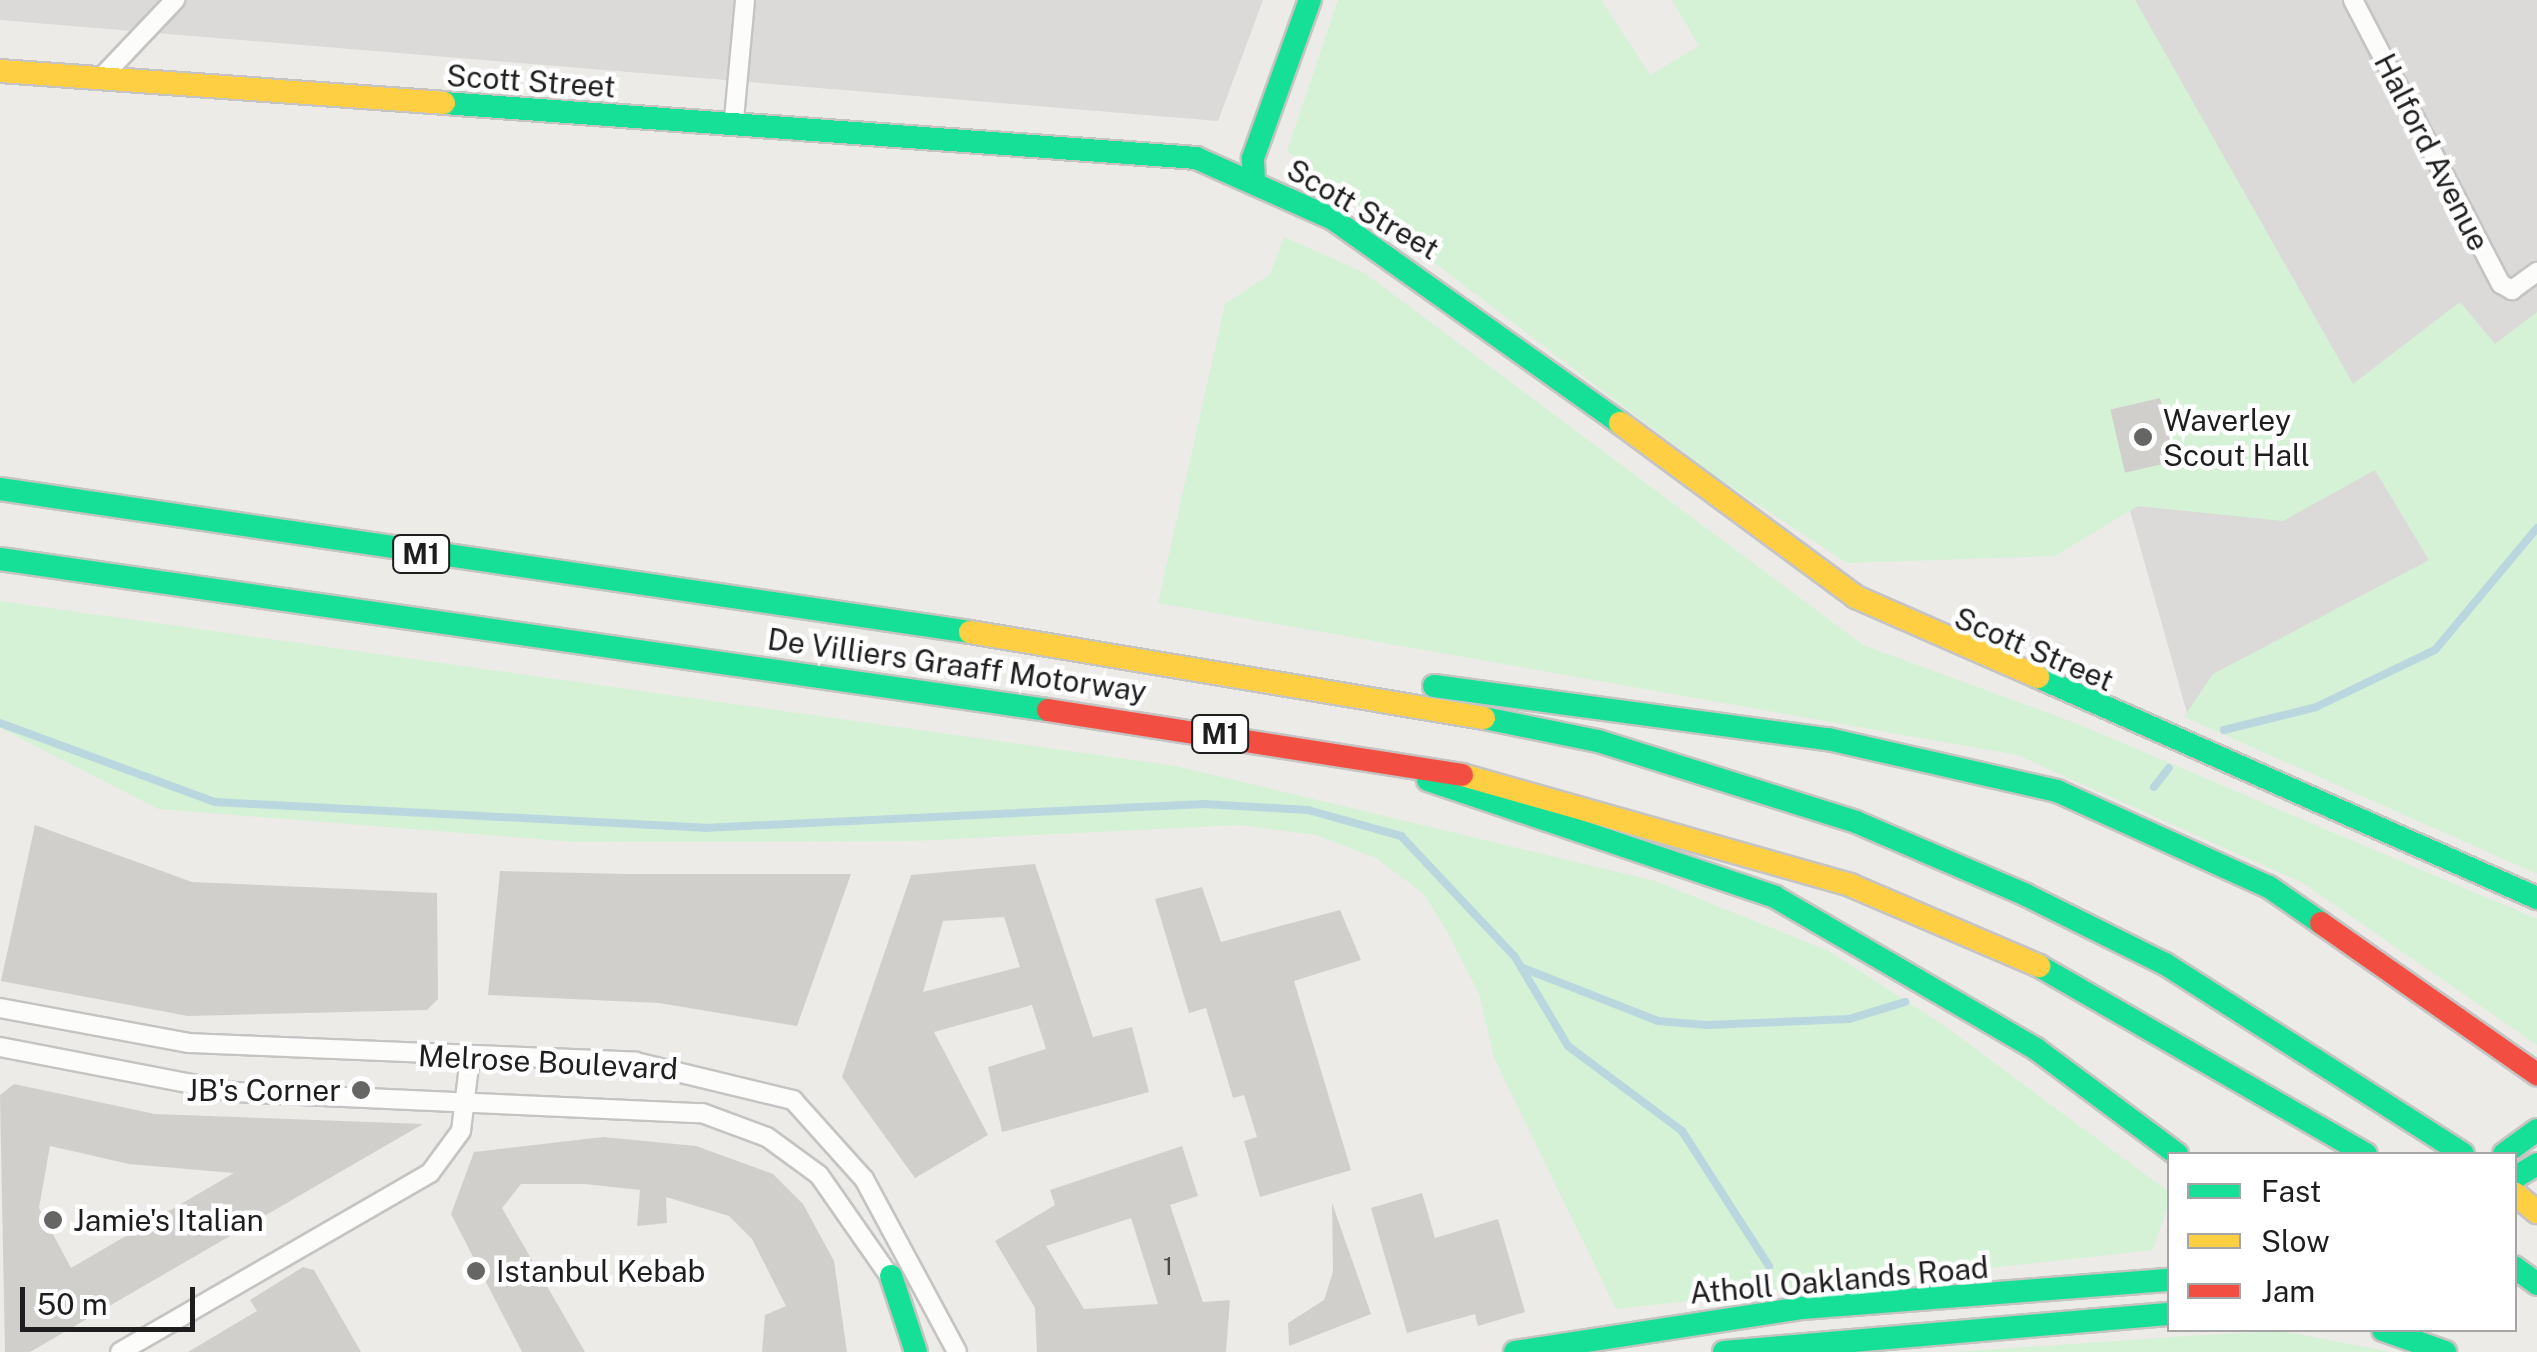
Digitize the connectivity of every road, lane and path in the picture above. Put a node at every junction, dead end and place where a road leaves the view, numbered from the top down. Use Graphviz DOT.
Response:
graph roads {
  1 [pos="745,0"];
  2 [pos="1310,0"];
  3 [pos="2354,0"];
  4 [pos="168,2"];
  5 [pos="0,71"];
  6 [pos="102,78"];
  7 [pos="734,119"];
  8 [pos="1247,170"];
  9 [pos="2537,272"];
  10 [pos="0,489"];
  11 [pos="0,559"];
  12 [pos="1309,682"];
  13 [pos="1398,761"];
  14 [pos="2537,898"];
  15 [pos="0,1008"];
  16 [pos="0,1047"];
  17 [pos="470,1058"];
  18 [pos="2537,1074"];
  19 [pos="470,1102"];
  20 [pos="2128,1114"];
  21 [pos="2537,1130"];
  22 [pos="2175,1152"];
  23 [pos="2189,1152"];
  24 [pos="2363,1152"];
  25 [pos="2460,1152"];
  26 [pos="2507,1152"];
  27 [pos="2517,1195"];
  28 [pos="2537,1212"];
  29 [pos="2517,1268"];
  30 [pos="891,1276"];
  31 [pos="2167,1280"];
  32 [pos="2537,1284"];
  33 [pos="2167,1314"];
  34 [pos="2389,1332"];
  35 [pos="2439,1332"];
  36 [pos="120,1352"];
  37 [pos="916,1352"];
  38 [pos="929,1352"];
  39 [pos="957,1352"];
  40 [pos="1515,1352"];
  41 [pos="1724,1352"];
  42 [pos="2445,1352"];
  43 [pos="2464,1352"];
  1 -- 7 [label="street"];
  2 -- 8 [label="main road"];
  3 -- 9 [label="street, Halford Avenue"];
  4 -- 6 [label="street"];
  5 -- 6 [label="main road, Scott Street"];
  6 -- 7 [label="main road, Scott Street"];
  7 -- 8 [label="main road, Scott Street"];
  8 -- 14 [label="main road, Scott Street"];
  10 -- 12 [label="main road, M1"];
  11 -- 13 [label="main road, De Villiers Graaff Motorway / M1"];
  12 -- 18 [label="main road"];
  12 -- 25 [label="main road, M1"];
  13 -- 20 [label="main road"];
  13 -- 24 [label="main road, De Villiers Graaff Motorway / M1"];
  15 -- 17 [label="street, Melrose Boulevard"];
  16 -- 19 [label="street, Melrose Boulevard"];
  17 -- 19 [label="street"];
  17 -- 39 [label="street, Melrose Boulevard"];
  19 -- 30 [label="street, Melrose Boulevard"];
  19 -- 36 [label="street"];
  20 -- 22 [label="main road"];
  20 -- 23 [label="main road"];
  21 -- 26 [label="main road"];
  27 -- 28 [label="main road"];
  29 -- 32 [label="main road"];
  30 -- 37 [label="main road"];
  30 -- 38 [label="street, Melrose Boulevard"];
  31 -- 40 [label="main road, Atholl Oaklands Road"];
  33 -- 41 [label="main road, Atholl Oaklands Road"];
  34 -- 42 [label="main road"];
  35 -- 43 [label="main road"];
}
